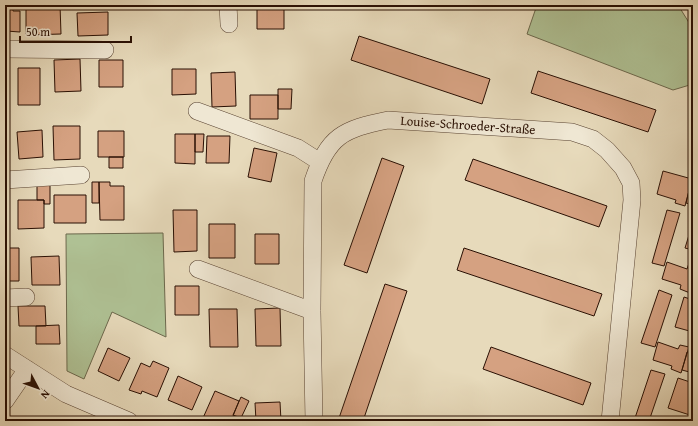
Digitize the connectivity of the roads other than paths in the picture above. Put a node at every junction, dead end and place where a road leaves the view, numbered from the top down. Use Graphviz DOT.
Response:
graph roads {
  1 [pos="228,5"];
  2 [pos="229,24"];
  3 [pos="5,49"];
  4 [pos="105,50"];
  5 [pos="197,111"];
  6 [pos="320,162"];
  7 [pos="81,175"];
  8 [pos="5,180"];
  9 [pos="198,269"];
  10 [pos="26,297"];
  11 [pos="5,298"];
  12 [pos="312,311"];
  13 [pos="5,355"];
  14 [pos="27,369"];
  15 [pos="5,401"];
  16 [pos="129,421"];
  17 [pos="314,421"];
  18 [pos="610,421"];
  1 -- 2 [label="street"];
  3 -- 4 [label="street"];
  5 -- 6 [label="street"];
  6 -- 12 [label="street, Louise-Schroeder-Straße"];
  6 -- 18 [label="street, Louise-Schroeder-Straße"];
  7 -- 8 [label="street"];
  9 -- 12 [label="street"];
  10 -- 11 [label="street"];
  12 -- 17 [label="street, Louise-Schroeder-Straße"];
  13 -- 14 [label="street"];
  14 -- 15 [label="street"];
  14 -- 16 [label="street"];
}
